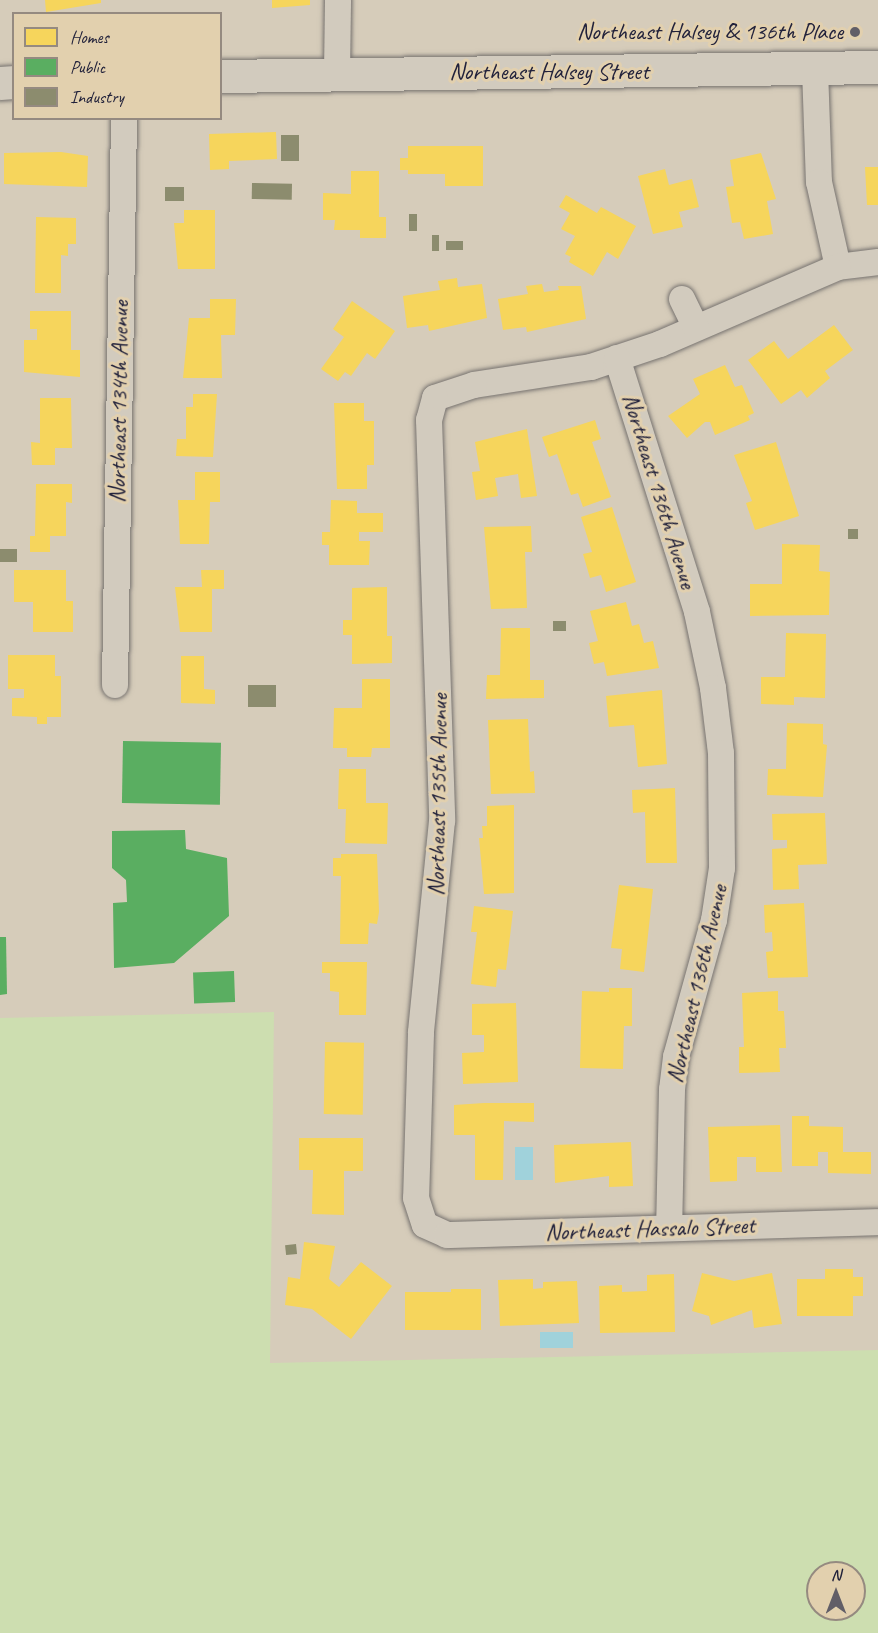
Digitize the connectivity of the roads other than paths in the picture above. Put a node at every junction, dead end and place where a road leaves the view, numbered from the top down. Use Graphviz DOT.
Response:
graph roads {
  1 [pos="338,0"];
  2 [pos="878,67"];
  3 [pos="815,69"];
  4 [pos="337,73"];
  5 [pos="222,76"];
  6 [pos="124,120"];
  7 [pos="878,262"];
  8 [pos="837,267"];
  9 [pos="682,300"];
  10 [pos="696,328"];
  11 [pos="617,358"];
  12 [pos="115,685"];
  13 [pos="878,1222"];
  14 [pos="425,1226"];
  15 [pos="669,1228"];
  1 -- 4 [label="street"];
  2 -- 3 [label="main road, Northeast Halsey Street"];
  3 -- 4 [label="main road, Northeast Halsey Street"];
  3 -- 8 [label="street"];
  4 -- 5 [label="main road, Northeast Halsey Street"];
  6 -- 12 [label="street, Northeast 134th Avenue"];
  7 -- 8 [label="street"];
  8 -- 10 [label="street"];
  9 -- 10 [label="street"];
  10 -- 11 [label="street"];
  11 -- 14 [label="street, Northeast 135th Avenue"];
  11 -- 15 [label="street, Northeast 136th Avenue"];
  13 -- 15 [label="street, Northeast Hassalo Street"];
  14 -- 15 [label="street, Northeast Hassalo Street"];
}
